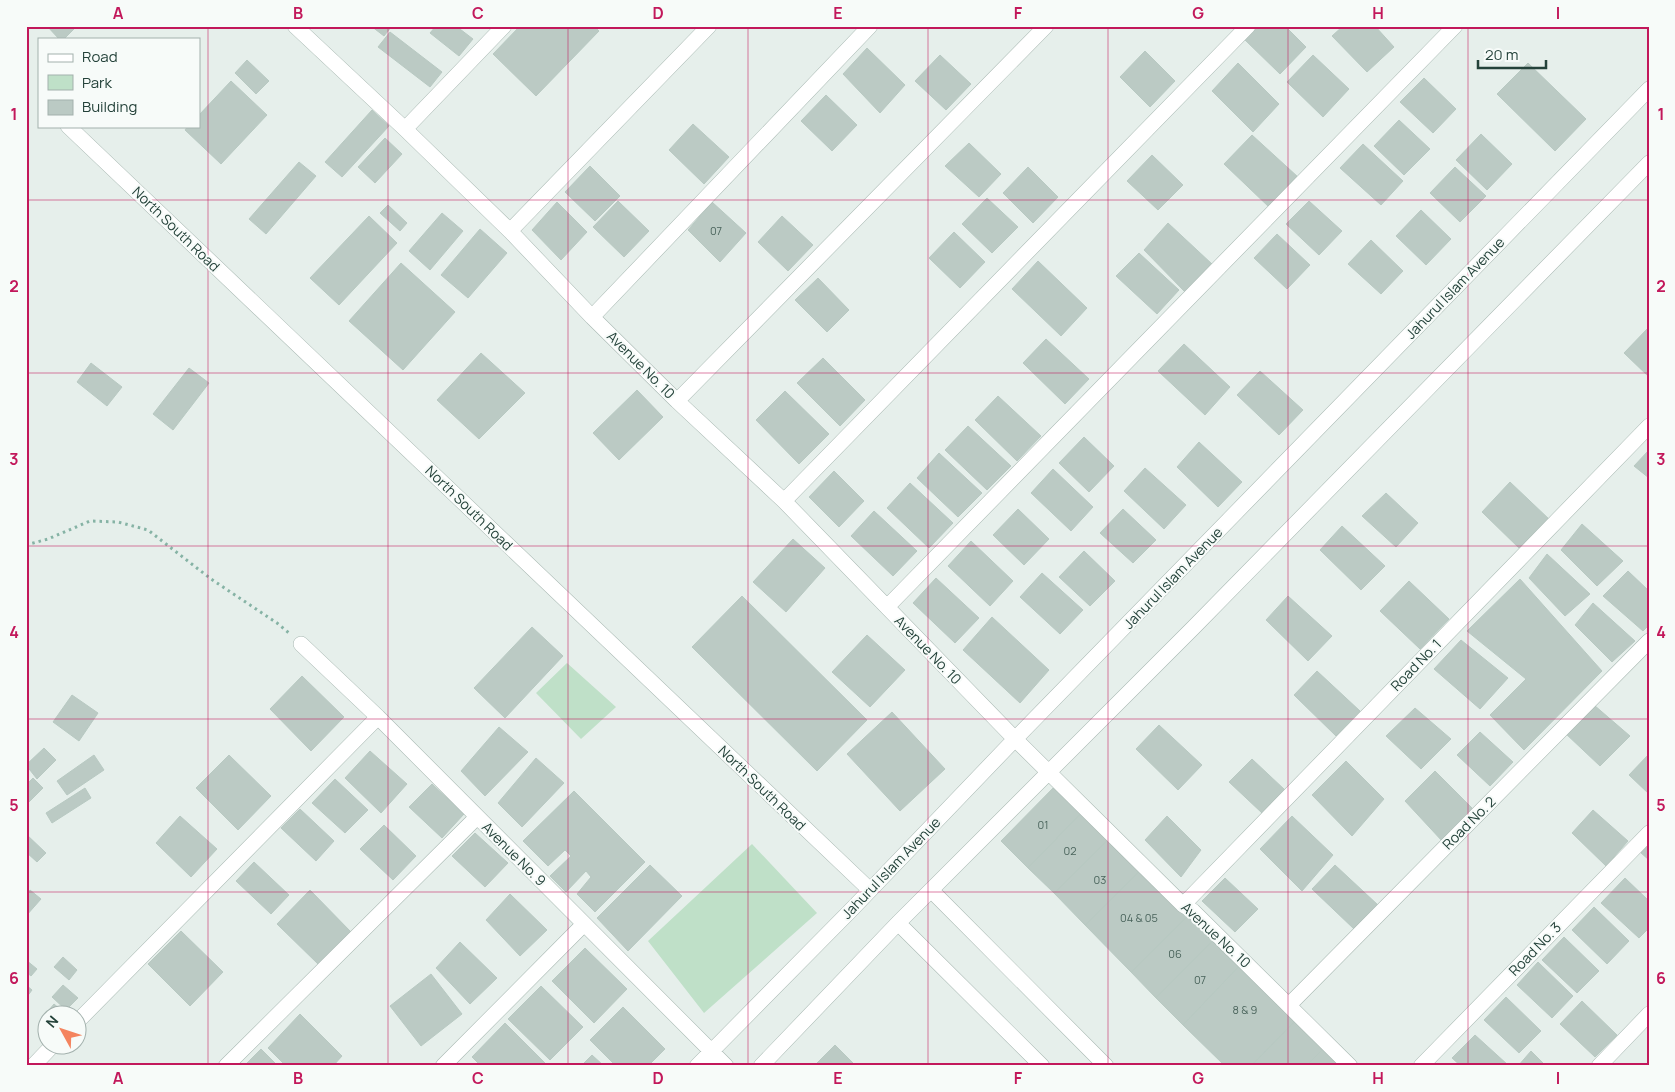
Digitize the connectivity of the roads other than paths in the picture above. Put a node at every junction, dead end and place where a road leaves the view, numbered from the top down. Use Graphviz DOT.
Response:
graph roads {
  1 [pos="294,26"];
  2 [pos="504,26"];
  3 [pos="710,26"];
  4 [pos="870,26"];
  5 [pos="1046,26"];
  6 [pos="1248,26"];
  7 [pos="1455,26"];
  8 [pos="1649,90"];
  9 [pos="70,128"];
  10 [pos="405,129"];
  11 [pos="1649,163"];
  12 [pos="510,231"];
  13 [pos="592,317"];
  14 [pos="677,401"];
  15 [pos="1649,426"];
  16 [pos="784,501"];
  17 [pos="887,607"];
  18 [pos="1649,641"];
  19 [pos="302,644"];
  20 [pos="378,717"];
  21 [pos="1015,739"];
  22 [pos="1050,772"];
  23 [pos="477,817"];
  24 [pos="1649,833"];
  25 [pos="870,890"];
  26 [pos="931,890"];
  27 [pos="1183,905"];
  28 [pos="584,924"];
  29 [pos="898,924"];
  30 [pos="1289,1005"];
  31 [pos="88,1011"];
  32 [pos="1649,1014"];
  33 [pos="711,1051"];
  34 [pos="44,1054"];
  35 [pos="33,1066"];
  36 [pos="226,1066"];
  37 [pos="443,1066"];
  38 [pos="696,1066"];
  39 [pos="726,1066"];
  40 [pos="761,1066"];
  41 [pos="1042,1066"];
  42 [pos="1106,1066"];
  43 [pos="1350,1066"];
  44 [pos="1421,1066"];
  45 [pos="1598,1066"];
  1 -- 10 [label="street, Avenue No. 10"];
  2 -- 10 [label="street"];
  3 -- 12 [label="street"];
  4 -- 13 [label="street"];
  5 -- 14 [label="street"];
  6 -- 16 [label="street"];
  7 -- 17 [label="street"];
  8 -- 21 [label="street, Jahurul Islam Avenue"];
  9 -- 25 [label="street, North South Road"];
  10 -- 12 [label="street, Avenue No. 10"];
  11 -- 22 [label="street"];
  12 -- 13 [label="street, Avenue No. 10"];
  13 -- 14 [label="street, Avenue No. 10"];
  14 -- 16 [label="street, Avenue No. 10"];
  15 -- 27 [label="street, Road No. 1"];
  16 -- 17 [label="street, Avenue No. 10"];
  17 -- 21 [label="street, Avenue No. 10"];
  18 -- 30 [label="street, Road No. 2"];
  19 -- 20 [label="street, Avenue No. 9"];
  20 -- 23 [label="street, Avenue No. 9"];
  20 -- 31 [label="street"];
  21 -- 22 [label="street, Avenue No. 10"];
  21 -- 25 [label="street, Jahurul Islam Avenue"];
  22 -- 26 [label="street"];
  22 -- 27 [label="street, Avenue No. 10"];
  23 -- 28 [label="street, Avenue No. 9"];
  23 -- 36 [label="street"];
  24 -- 44 [label="street, Road No. 3"];
  25 -- 33 [label="street, Jahurul Islam Avenue"];
  26 -- 29 [label="street"];
  26 -- 42 [label="street"];
  27 -- 30 [label="street, Avenue No. 10"];
  28 -- 33 [label="street, Avenue No. 9"];
  28 -- 37 [label="street"];
  29 -- 40 [label="street"];
  29 -- 41 [label="street"];
  30 -- 43 [label="street, Avenue No. 10"];
  32 -- 45 [label="street"];
  33 -- 38 [label="street, Jahurul Islam Avenue"];
  33 -- 39 [label="street, Avenue No. 9"];
  34 -- 35 [label="street"];
}
